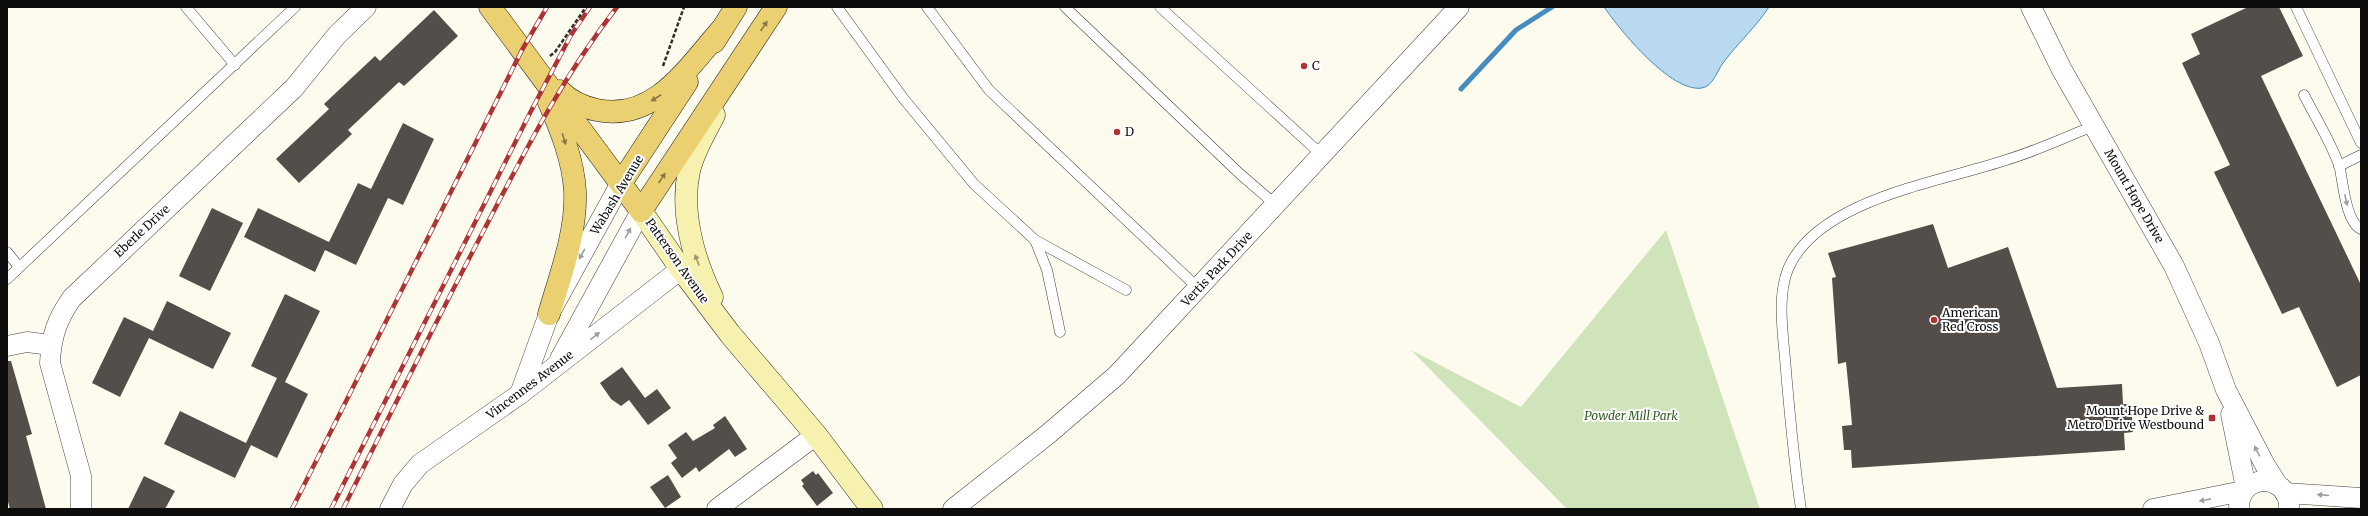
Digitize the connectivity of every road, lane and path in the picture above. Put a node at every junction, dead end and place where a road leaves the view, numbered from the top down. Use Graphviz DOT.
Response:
graph roads {
  1 [pos="186,7"];
  2 [pos="295,7"];
  3 [pos="366,7"];
  4 [pos="490,7"];
  5 [pos="586,7"];
  6 [pos="684,7"];
  7 [pos="736,7"];
  8 [pos="776,7"];
  9 [pos="837,7"];
  10 [pos="927,7"];
  11 [pos="1065,7"];
  12 [pos="1160,7"];
  13 [pos="1459,7"];
  14 [pos="2032,7"];
  15 [pos="2296,7"];
  16 [pos="722,29"];
  17 [pos="751,44"];
  18 [pos="541,60"];
  19 [pos="235,65"];
  20 [pos="661,71"];
  21 [pos="2304,95"];
  22 [pos="2093,126"];
  23 [pos="2361,142"];
  24 [pos="2361,155"];
  25 [pos="1323,156"];
  26 [pos="2339,166"];
  27 [pos="621,183"];
  28 [pos="1276,205"];
  29 [pos="641,211"];
  30 [pos="2361,229"];
  31 [pos="1036,240"];
  32 [pos="7,252"];
  33 [pos="19,267"];
  34 [pos="681,269"];
  35 [pos="7,279"];
  36 [pos="1198,288"];
  37 [pos="1126,290"];
  38 [pos="549,314"];
  39 [pos="1060,332"];
  40 [pos="730,334"];
  41 [pos="51,345"];
  42 [pos="7,346"];
  43 [pos="556,366"];
  44 [pos="2226,390"];
  45 [pos="520,394"];
  46 [pos="816,434"];
  47 [pos="2284,495"];
  48 [pos="2243,496"];
  49 [pos="2361,498"];
  50 [pos="2361,506"];
  51 [pos="81,509"];
  52 [pos="390,509"];
  53 [pos="717,509"];
  54 [pos="872,509"];
  55 [pos="954,509"];
  56 [pos="1801,509"];
  57 [pos="2153,509"];
  58 [pos="2346,509"];
  1 -- 19 [label="lane"];
  2 -- 19 [label="lane"];
  3 -- 41 [label="street, Eberle Drive"];
  4 -- 18 [label="main road, Patterson Avenue"];
  5 -- 18 [label="path"];
  6 -- 20 [label="path"];
  7 -- 16 [label="main road, Wabash Avenue"];
  17 -- 8 [label="main road, one-way"];
  9 -- 31 [label="lane"];
  10 -- 36 [label="lane"];
  11 -- 28 [label="lane"];
  12 -- 25 [label="lane"];
  13 -- 25 [label="street, Vertis Park Drive"];
  14 -- 22 [label="street, Mount Hope Drive"];
  15 -- 23 [label="lane"];
  16 -- 18 [label="main road, one-way"];
  16 -- 27 [label="main road, Wabash Avenue"];
  29 -- 17 [label="main road, one-way"];
  40 -- 17 [label="main road, one-way"];
  18 -- 27 [label="main road, Patterson Avenue"];
  18 -- 38 [label="main road, one-way"];
  19 -- 33 [label="lane"];
  21 -- 26 [label="lane"];
  22 -- 44 [label="street, Mount Hope Drive"];
  22 -- 56 [label="lane"];
  24 -- 26 [label="lane"];
  25 -- 28 [label="street, Vertis Park Drive"];
  26 -- 30 [label="lane, one-way"];
  27 -- 29 [label="main road, Patterson Avenue"];
  27 -- 38 [label="street, Wabash Avenue, one-way"];
  28 -- 36 [label="street, Vertis Park Drive"];
  29 -- 34 [label="main road, Patterson Avenue"];
  43 -- 29 [label="street, one-way"];
  31 -- 37 [label="lane"];
  31 -- 39 [label="lane"];
  32 -- 33 [label="lane"];
  33 -- 35 [label="lane"];
  34 -- 40 [label="main road, Patterson Avenue"];
  43 -- 34 [label="street, Vincennes Avenue, one-way"];
  36 -- 55 [label="street, Vertis Park Drive"];
  38 -- 45 [label="street, Wabash Avenue"];
  40 -- 46 [label="main road, Patterson Avenue"];
  41 -- 42 [label="street"];
  41 -- 51 [label="street, Eberle Drive"];
  43 -- 45 [label="street, Vincennes Avenue"];
  47 -- 44 [label="street, Mount Hope Drive, one-way"];
  44 -- 48 [label="street, Mount Hope Drive"];
  45 -- 52 [label="street, Vincennes Avenue"];
  46 -- 53 [label="street"];
  46 -- 54 [label="main road, Patterson Avenue"];
  47 -- 48 [label="street"];
  49 -- 47 [label="street, one-way"];
  48 -- 57 [label="street, one-way"];
  50 -- 58 [label="street"];
}
